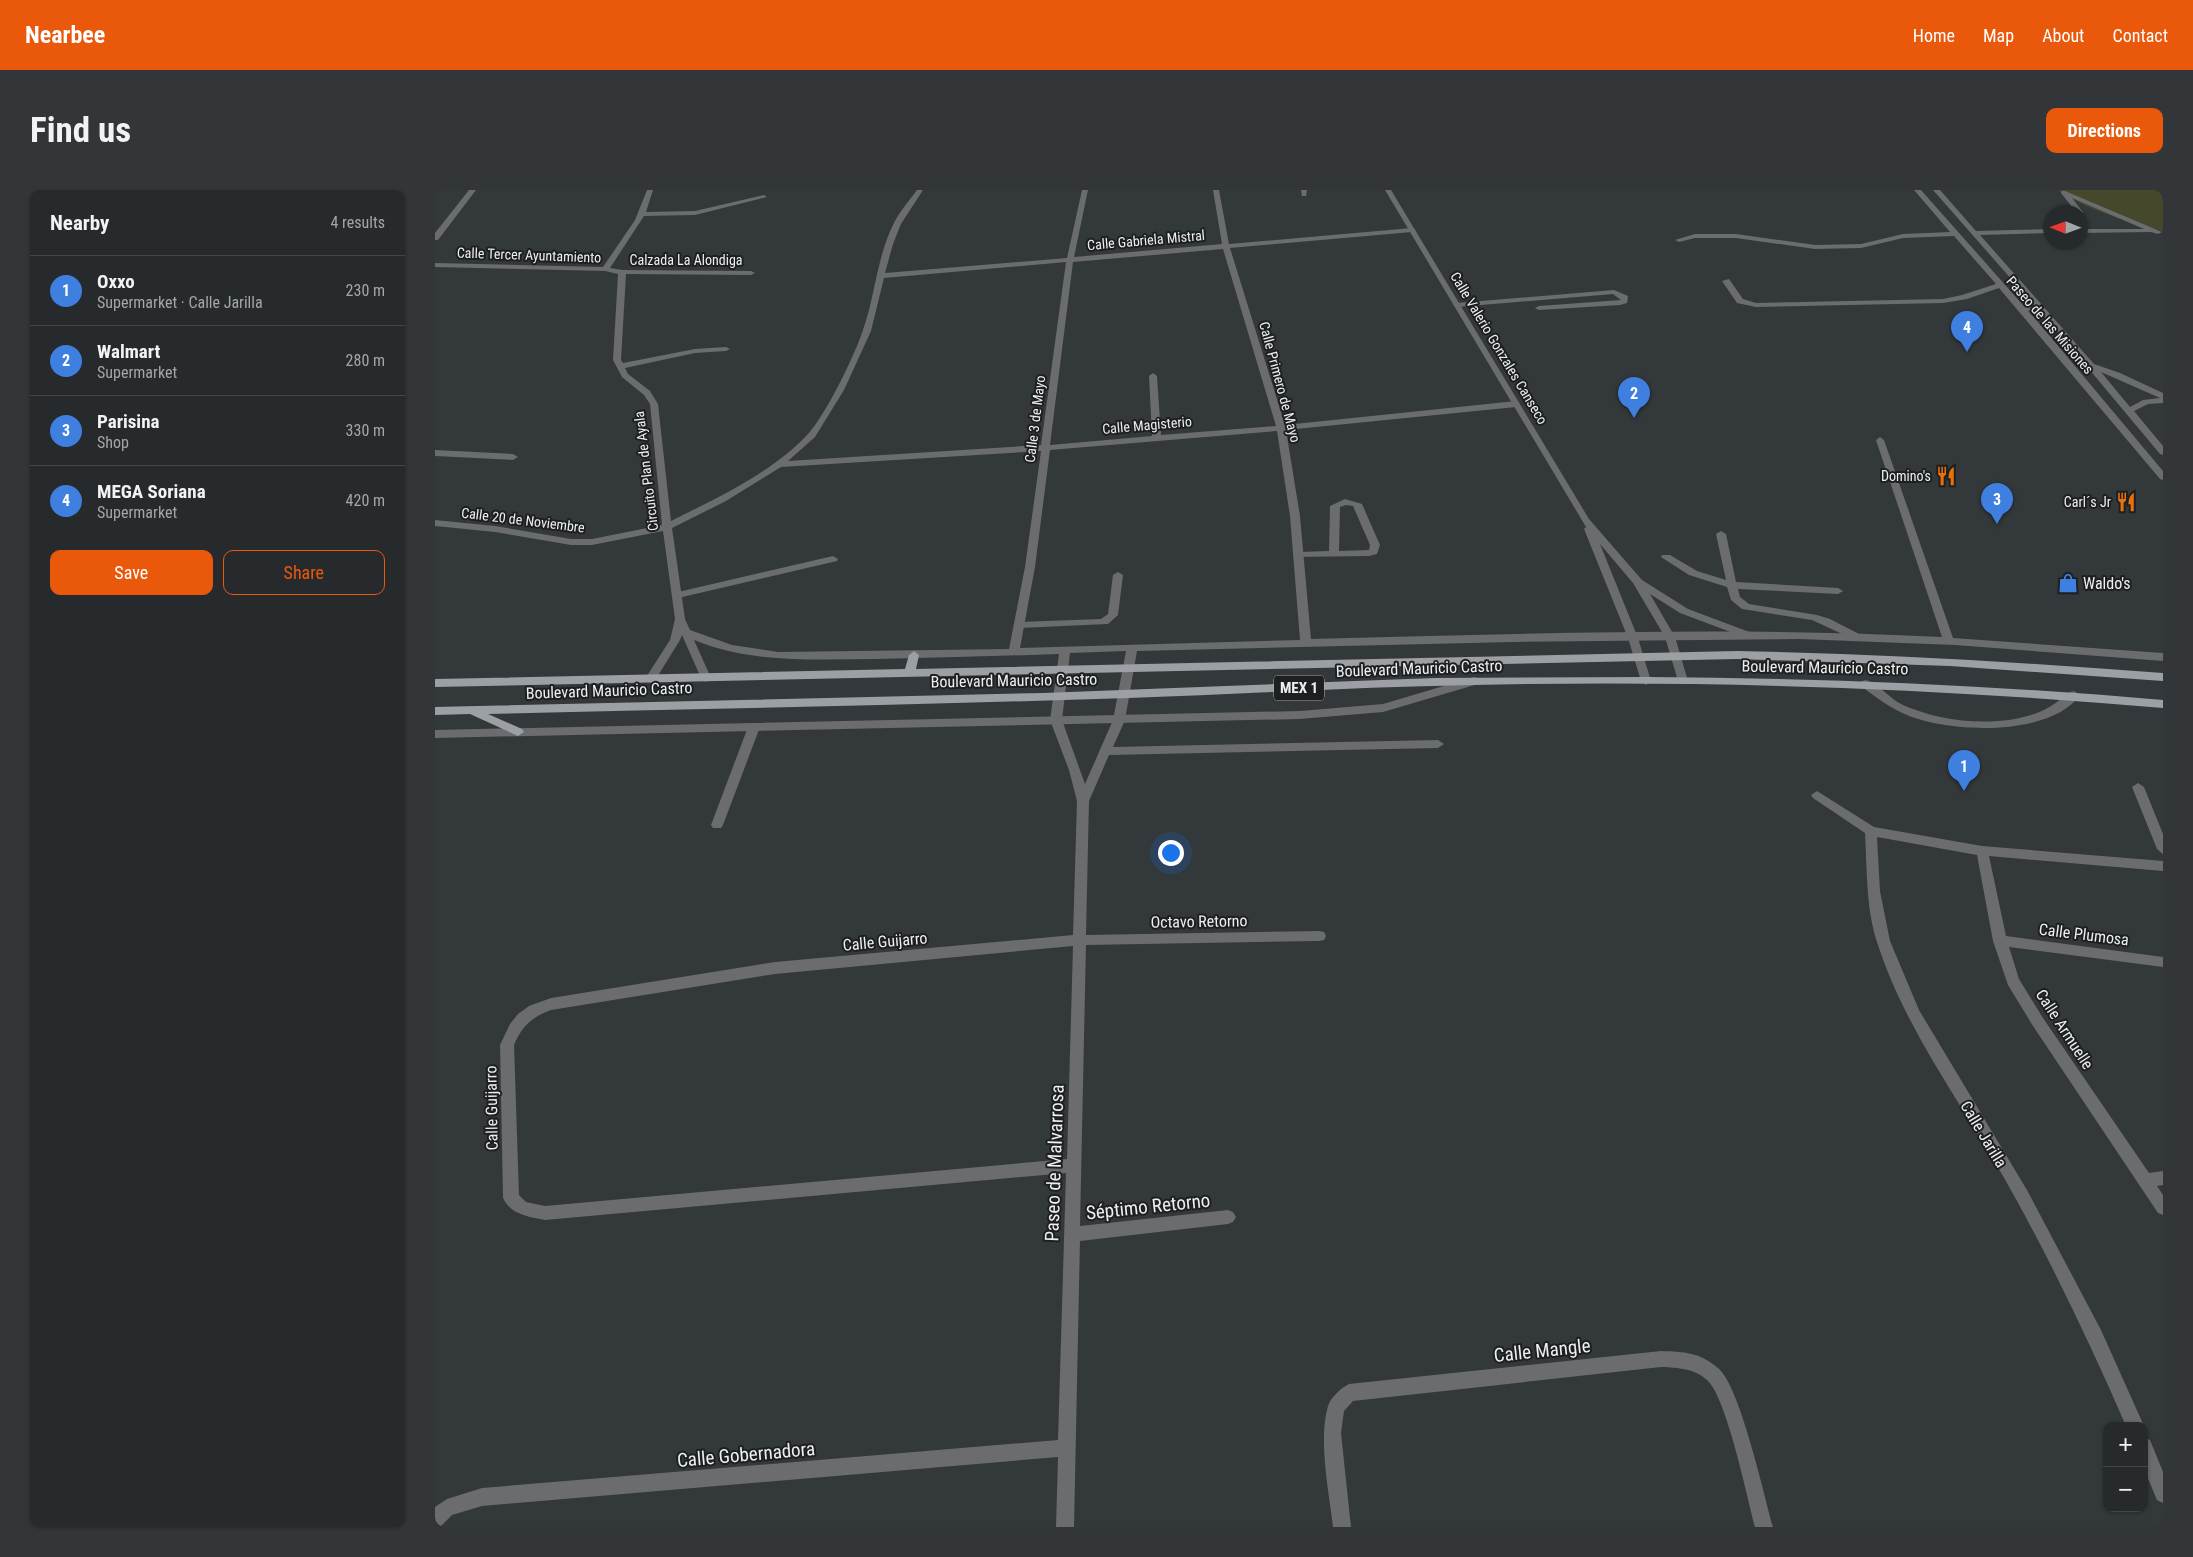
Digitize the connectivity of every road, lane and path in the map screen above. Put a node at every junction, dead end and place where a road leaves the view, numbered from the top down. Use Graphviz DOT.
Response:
graph roads {
  1 [pos="473,190"];
  2 [pos="651,190"];
  3 [pos="920,190"];
  4 [pos="1085,190"];
  5 [pos="1216,190"];
  6 [pos="1389,190"];
  7 [pos="1917,190"];
  8 [pos="1936,190"];
  9 [pos="2062,191"];
  10 [pos="764,197"];
  11 [pos="2074,205"];
  12 [pos="641,214"];
  13 [pos="2088,220"];
  14 [pos="1412,230"];
  15 [pos="2043,231"];
  16 [pos="1974,233"];
  17 [pos="2161,233"];
  18 [pos="1954,234"];
  19 [pos="435,238"];
  20 [pos="1679,240"];
  21 [pos="1226,246"];
  22 [pos="1070,259"];
  23 [pos="435,265"];
  24 [pos="605,269"];
  25 [pos="622,272"];
  26 [pos="751,273"];
  27 [pos="882,276"];
  28 [pos="1726,281"];
  29 [pos="2000,285"];
  30 [pos="1457,305"];
  31 [pos="1539,308"];
  32 [pos="2041,308"];
  33 [pos="2022,309"];
  34 [pos="725,349"];
  35 [pos="621,366"];
  36 [pos="2070,366"];
  37 [pos="2091,366"];
  38 [pos="1153,376"];
  39 [pos="2163,396"];
  40 [pos="2163,400"];
  41 [pos="1516,404"];
  42 [pos="2128,411"];
  43 [pos="1281,428"];
  44 [pos="1157,438"];
  45 [pos="1880,440"];
  46 [pos="1044,448"];
  47 [pos="2163,452"];
  48 [pos="435,453"];
  49 [pos="513,457"];
  50 [pos="779,464"];
  51 [pos="2163,477"];
  52 [pos="1585,520"];
  53 [pos="435,523"];
  54 [pos="667,527"];
  55 [pos="1721,534"];
  56 [pos="1334,554"];
  57 [pos="1299,556"];
  58 [pos="1666,557"];
  59 [pos="833,559"];
  60 [pos="1118,575"];
  61 [pos="1637,581"];
  62 [pos="1732,585"];
  63 [pos="1838,591"];
  64 [pos="677,595"];
  65 [pos="680,618"];
  66 [pos="1019,625"];
  67 [pos="686,632"];
  68 [pos="1748,635"];
  69 [pos="1670,637"];
  70 [pos="1857,637"];
  71 [pos="1633,638"];
  72 [pos="1949,641"];
  73 [pos="1306,644"];
  74 [pos="1132,648"];
  75 [pos="1065,650"];
  76 [pos="1014,652"];
  77 [pos="914,655"];
  78 [pos="1676,655"];
  79 [pos="1639,656"];
  80 [pos="2163,657"];
  81 [pos="1129,668"];
  82 [pos="1062,670"];
  83 [pos="909,672"];
  84 [pos="2163,677"];
  85 [pos="706,678"];
  86 [pos="650,679"];
  87 [pos="1646,680"];
  88 [pos="1474,681"];
  89 [pos="1683,681"];
  90 [pos="435,683"];
  91 [pos="1866,684"];
  92 [pos="1124,694"];
  93 [pos="1058,695"];
  94 [pos="2074,695"];
  95 [pos="2163,704"];
  96 [pos="469,710"];
  97 [pos="435,711"];
  98 [pos="1056,720"];
  99 [pos="1119,720"];
  100 [pos="754,727"];
  101 [pos="518,732"];
  102 [pos="435,734"];
  103 [pos="1438,744"];
  104 [pos="1105,751"];
  105 [pos="2137,787"];
  106 [pos="1817,795"];
  107 [pos="1083,801"];
  108 [pos="717,825"];
  109 [pos="1871,831"];
  110 [pos="2163,849"];
  111 [pos="1982,851"];
  112 [pos="2163,866"];
  113 [pos="1319,936"];
  114 [pos="1081,940"];
  115 [pos="2000,942"];
  116 [pos="2163,962"];
  117 [pos="1074,1165"];
  118 [pos="2163,1178"];
  119 [pos="2146,1182"];
  120 [pos="2163,1208"];
  121 [pos="1228,1217"];
  122 [pos="1072,1234"];
  123 [pos="2133,1422"];
  124 [pos="1066,1448"];
  125 [pos="2148,1456"];
  126 [pos="2163,1494"];
  127 [pos="435,1520"];
  128 [pos="1065,1527"];
  129 [pos="1343,1527"];
  130 [pos="1764,1527"];
  1 -- 19 [label="street"];
  2 -- 12 [label="street"];
  3 -- 27 [label="street, Calle 20 de Noviembre"];
  4 -- 22 [label="street, Calle 3 de Mayo"];
  5 -- 21 [label="street, Calle Primero de Mayo"];
  6 -- 14 [label="street, Calle Valerio Gonzales Canseco"];
  7 -- 18 [label="street, Paseo de las Misiones"];
  8 -- 16 [label="street, Paseo de las Misiones"];
  9 -- 11 [label="street"];
  9 -- 17 [label="street"];
  10 -- 12 [label="street"];
  12 -- 24 [label="street"];
  13 -- 17 [label="street"];
  14 -- 21 [label="street, Calle Gabriela Mistral"];
  14 -- 30 [label="street, Calle Valerio Gonzales Canseco"];
  15 -- 16 [label="street"];
  16 -- 32 [label="street, Paseo de las Misiones"];
  18 -- 20 [label="street"];
  18 -- 29 [label="street, Paseo de las Misiones"];
  21 -- 22 [label="street, Calle Gabriela Mistral"];
  21 -- 43 [label="street, Calle Primero de Mayo"];
  22 -- 27 [label="street, Calle Gabriela Mistral"];
  22 -- 46 [label="street, Calle 3 de Mayo"];
  23 -- 24 [label="street, Calle Tercer Ayuntamiento"];
  24 -- 25 [label="street, Calle Tercer Ayuntamiento"];
  25 -- 26 [label="street, Calzada La Alondiga"];
  25 -- 35 [label="street"];
  27 -- 50 [label="street, Calle 20 de Noviembre"];
  28 -- 29 [label="street"];
  29 -- 33 [label="street, Paseo de las Misiones"];
  30 -- 31 [label="street"];
  30 -- 41 [label="street, Calle Valerio Gonzales Canseco"];
  32 -- 33 [label="street"];
  32 -- 37 [label="street, Paseo de las Misiones"];
  33 -- 36 [label="street, Paseo de las Misiones"];
  34 -- 35 [label="street"];
  35 -- 54 [label="street, Circuito Plan de Ayala"];
  36 -- 37 [label="street"];
  36 -- 51 [label="street, Paseo de las Misiones"];
  37 -- 39 [label="street"];
  37 -- 42 [label="street, Paseo de las Misiones"];
  38 -- 44 [label="street"];
  40 -- 42 [label="street"];
  41 -- 43 [label="street, Calle Magisterio"];
  41 -- 52 [label="street, Calle Valerio Gonzales Canseco"];
  42 -- 47 [label="street, Paseo de las Misiones"];
  43 -- 44 [label="street, Calle Magisterio"];
  43 -- 57 [label="street, Calle Primero de Mayo"];
  44 -- 46 [label="street, Calle Magisterio"];
  45 -- 72 [label="street"];
  46 -- 50 [label="street, Calle Magisterio"];
  46 -- 66 [label="street, Calle 3 de Mayo"];
  48 -- 49 [label="street"];
  50 -- 54 [label="street, Calle 20 de Noviembre"];
  52 -- 61 [label="street"];
  52 -- 71 [label="street"];
  53 -- 54 [label="street, Calle 20 de Noviembre"];
  54 -- 64 [label="street, Circuito Plan de Ayala"];
  55 -- 62 [label="street"];
  56 -- 56 [label="street"];
  56 -- 57 [label="street"];
  57 -- 73 [label="street, Calle Primero de Mayo"];
  58 -- 62 [label="street"];
  59 -- 64 [label="street"];
  60 -- 66 [label="street"];
  61 -- 68 [label="street"];
  61 -- 69 [label="street"];
  62 -- 63 [label="street"];
  62 -- 70 [label="street"];
  64 -- 65 [label="street, Circuito Plan de Ayala"];
  65 -- 67 [label="street, Circuito Plan de Ayala"];
  65 -- 86 [label="street, Circuito Plan de Ayala"];
  66 -- 76 [label="street, Calle 3 de Mayo"];
  67 -- 77 [label="street"];
  67 -- 85 [label="street, Circuito Plan de Ayala"];
  68 -- 69 [label="street"];
  68 -- 70 [label="street"];
  69 -- 71 [label="street"];
  69 -- 78 [label="street"];
  70 -- 72 [label="street"];
  71 -- 73 [label="street"];
  71 -- 79 [label="street"];
  72 -- 80 [label="street"];
  73 -- 74 [label="street"];
  74 -- 75 [label="street"];
  74 -- 81 [label="street, Paseo de Malvarrosa"];
  75 -- 76 [label="street"];
  75 -- 82 [label="street"];
  76 -- 77 [label="street"];
  77 -- 83 [label="main road"];
  78 -- 79 [label="main road, Boulevard Mauricio Castro / MEX 1"];
  78 -- 84 [label="main road, Boulevard Mauricio Castro / MEX 1"];
  78 -- 89 [label="street"];
  79 -- 81 [label="main road, Boulevard Mauricio Castro / MEX 1"];
  79 -- 87 [label="street"];
  81 -- 82 [label="main road, Boulevard Mauricio Castro / MEX 1"];
  81 -- 92 [label="street, Paseo de Malvarrosa"];
  82 -- 83 [label="main road, Boulevard Mauricio Castro / MEX 1"];
  82 -- 93 [label="street"];
  83 -- 85 [label="main road, Boulevard Mauricio Castro / MEX 1"];
  85 -- 86 [label="main road, Boulevard Mauricio Castro / MEX 1"];
  86 -- 90 [label="main road, Boulevard Mauricio Castro / MEX 1"];
  87 -- 88 [label="main road, Boulevard Mauricio Castro / MEX 1"];
  87 -- 89 [label="main road, Boulevard Mauricio Castro / MEX 1"];
  88 -- 92 [label="main road, Boulevard Mauricio Castro / MEX 1"];
  88 -- 99 [label="street"];
  89 -- 91 [label="main road, Boulevard Mauricio Castro / MEX 1"];
  91 -- 94 [label="main road, Boulevard Mauricio Castro / MEX 1"];
  91 -- 94 [label="street"];
  92 -- 93 [label="main road, Boulevard Mauricio Castro / MEX 1"];
  92 -- 99 [label="street, Paseo de Malvarrosa"];
  93 -- 96 [label="main road, Boulevard Mauricio Castro / MEX 1"];
  93 -- 98 [label="street"];
  94 -- 95 [label="main road, Boulevard Mauricio Castro / MEX 1"];
  96 -- 97 [label="main road, Boulevard Mauricio Castro / MEX 1"];
  96 -- 101 [label="main road"];
  98 -- 99 [label="street"];
  98 -- 100 [label="street"];
  98 -- 107 [label="street, Paseo de Malvarrosa"];
  99 -- 104 [label="street, Paseo de Malvarrosa"];
  100 -- 101 [label="street"];
  100 -- 108 [label="street"];
  101 -- 102 [label="street"];
  103 -- 104 [label="street"];
  104 -- 107 [label="street, Paseo de Malvarrosa"];
  105 -- 110 [label="street"];
  106 -- 109 [label="street"];
  107 -- 114 [label="street, Paseo de Malvarrosa"];
  109 -- 111 [label="street"];
  109 -- 123 [label="street, Calle Jarilla"];
  111 -- 112 [label="street"];
  111 -- 115 [label="street, Calle Armuelle"];
  113 -- 114 [label="street, Octavo Retorno"];
  114 -- 117 [label="street, Paseo de Malvarrosa"];
  114 -- 117 [label="street, Calle Guijarro"];
  115 -- 116 [label="street, Calle Plumosa"];
  115 -- 119 [label="street, Calle Armuelle"];
  117 -- 122 [label="street, Paseo de Malvarrosa"];
  118 -- 119 [label="street"];
  119 -- 120 [label="street, Calle Armuelle"];
  121 -- 122 [label="street, Séptimo Retorno"];
  122 -- 124 [label="street, Paseo de Malvarrosa"];
  124 -- 127 [label="street, Calle Gobernadora"];
  124 -- 128 [label="street, Paseo de Malvarrosa"];
  125 -- 126 [label="street"];
  129 -- 130 [label="street, Calle Mangle"];
}
